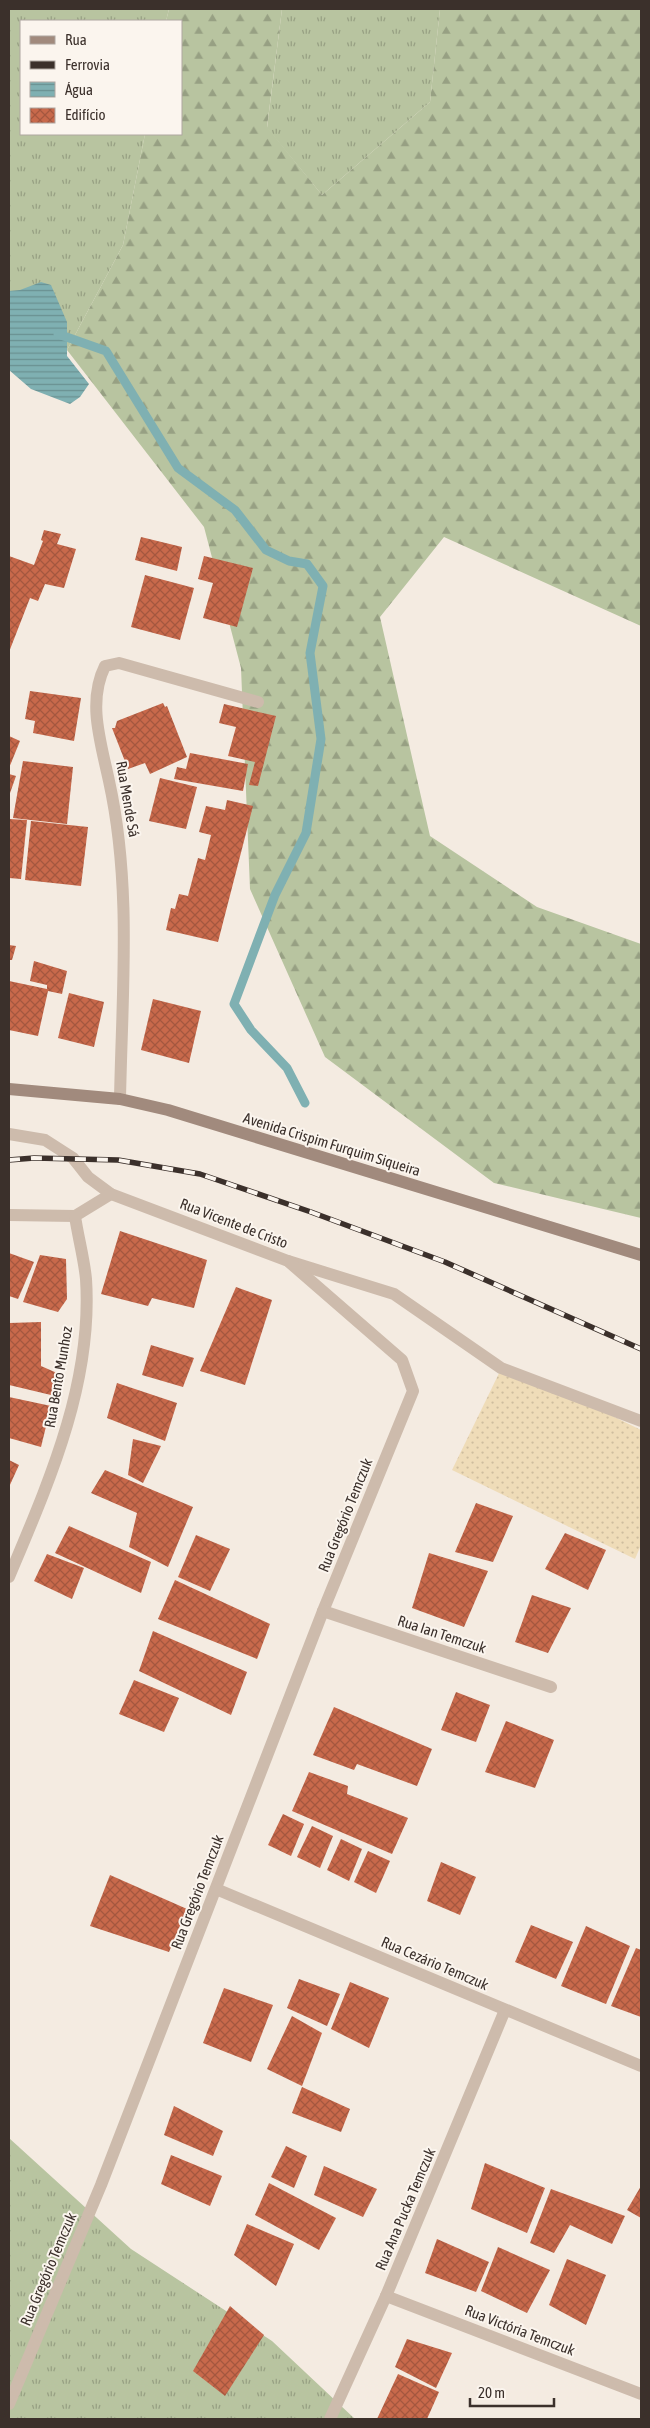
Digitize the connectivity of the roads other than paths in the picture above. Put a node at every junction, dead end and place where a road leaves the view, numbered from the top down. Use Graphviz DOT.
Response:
graph roads {
  1 [pos="258,702"];
  2 [pos="9,1089"];
  3 [pos="120,1099"];
  4 [pos="9,1134"];
  5 [pos="111,1194"];
  6 [pos="9,1214"];
  7 [pos="74,1216"];
  8 [pos="641,1255"];
  9 [pos="288,1261"];
  10 [pos="413,1391"];
  11 [pos="641,1422"];
  12 [pos="9,1577"];
  13 [pos="324,1611"];
  14 [pos="551,1687"];
  15 [pos="216,1889"];
  16 [pos="505,2010"];
  17 [pos="641,2066"];
  18 [pos="386,2296"];
  19 [pos="641,2394"];
  20 [pos="9,2404"];
  21 [pos="330,2419"];
  1 -- 3 [label="street, Rua Mende Sá"];
  2 -- 3 [label="main road, Avenida Crispim Furquim Siqueira"];
  3 -- 8 [label="main road, Avenida Crispim Furquim Siqueira"];
  4 -- 5 [label="street, Rua Vicente de Cristo"];
  5 -- 7 [label="street"];
  5 -- 9 [label="street, Rua Vicente de Cristo"];
  6 -- 7 [label="street"];
  7 -- 12 [label="street, Rua Bento Munhoz"];
  9 -- 10 [label="street, Rua Vicente de Cristo"];
  9 -- 11 [label="street"];
  10 -- 13 [label="street, Rua Gregório Temczuk"];
  13 -- 14 [label="street, Rua Ian Temczuk"];
  13 -- 15 [label="street, Rua Gregório Temczuk"];
  15 -- 16 [label="street, Rua Cezário Temczuk"];
  15 -- 20 [label="street, Rua Gregório Temczuk"];
  16 -- 17 [label="street, Rua Cezário Temczuk"];
  16 -- 18 [label="street, Rua Ana Pucka Temczuk"];
  18 -- 19 [label="street, Rua Victória Temczuk"];
  18 -- 21 [label="street, Rua Ana Pucka Temczuk"];
}
